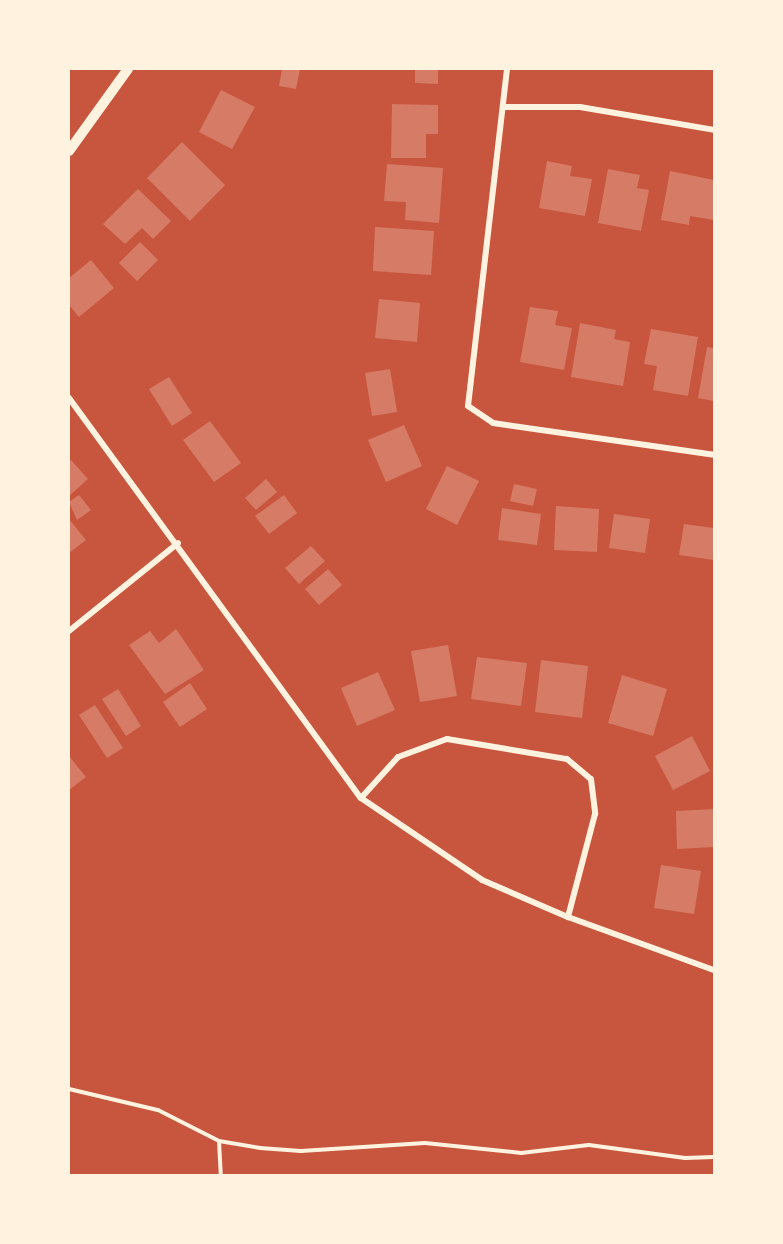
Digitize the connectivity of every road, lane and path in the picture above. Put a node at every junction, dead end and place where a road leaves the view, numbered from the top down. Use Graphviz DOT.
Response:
graph roads {
  1 [pos="128,69"];
  2 [pos="507,69"];
  3 [pos="505,107"];
  4 [pos="714,130"];
  5 [pos="69,151"];
  6 [pos="69,398"];
  7 [pos="714,455"];
  8 [pos="178,543"];
  9 [pos="69,631"];
  10 [pos="361,798"];
  11 [pos="568,917"];
  12 [pos="714,970"];
  13 [pos="69,1089"];
  14 [pos="219,1142"];
  15 [pos="714,1157"];
  16 [pos="221,1175"];
  1 -- 5 [label="street"];
  2 -- 3 [label="street"];
  3 -- 4 [label="street"];
  3 -- 7 [label="street"];
  6 -- 8 [label="street"];
  8 -- 9 [label="street"];
  8 -- 10 [label="street"];
  10 -- 11 [label="street"];
  10 -- 11 [label="street"];
  11 -- 12 [label="street"];
  13 -- 14 [label="path"];
  14 -- 15 [label="path"];
  14 -- 16 [label="path"];
}
